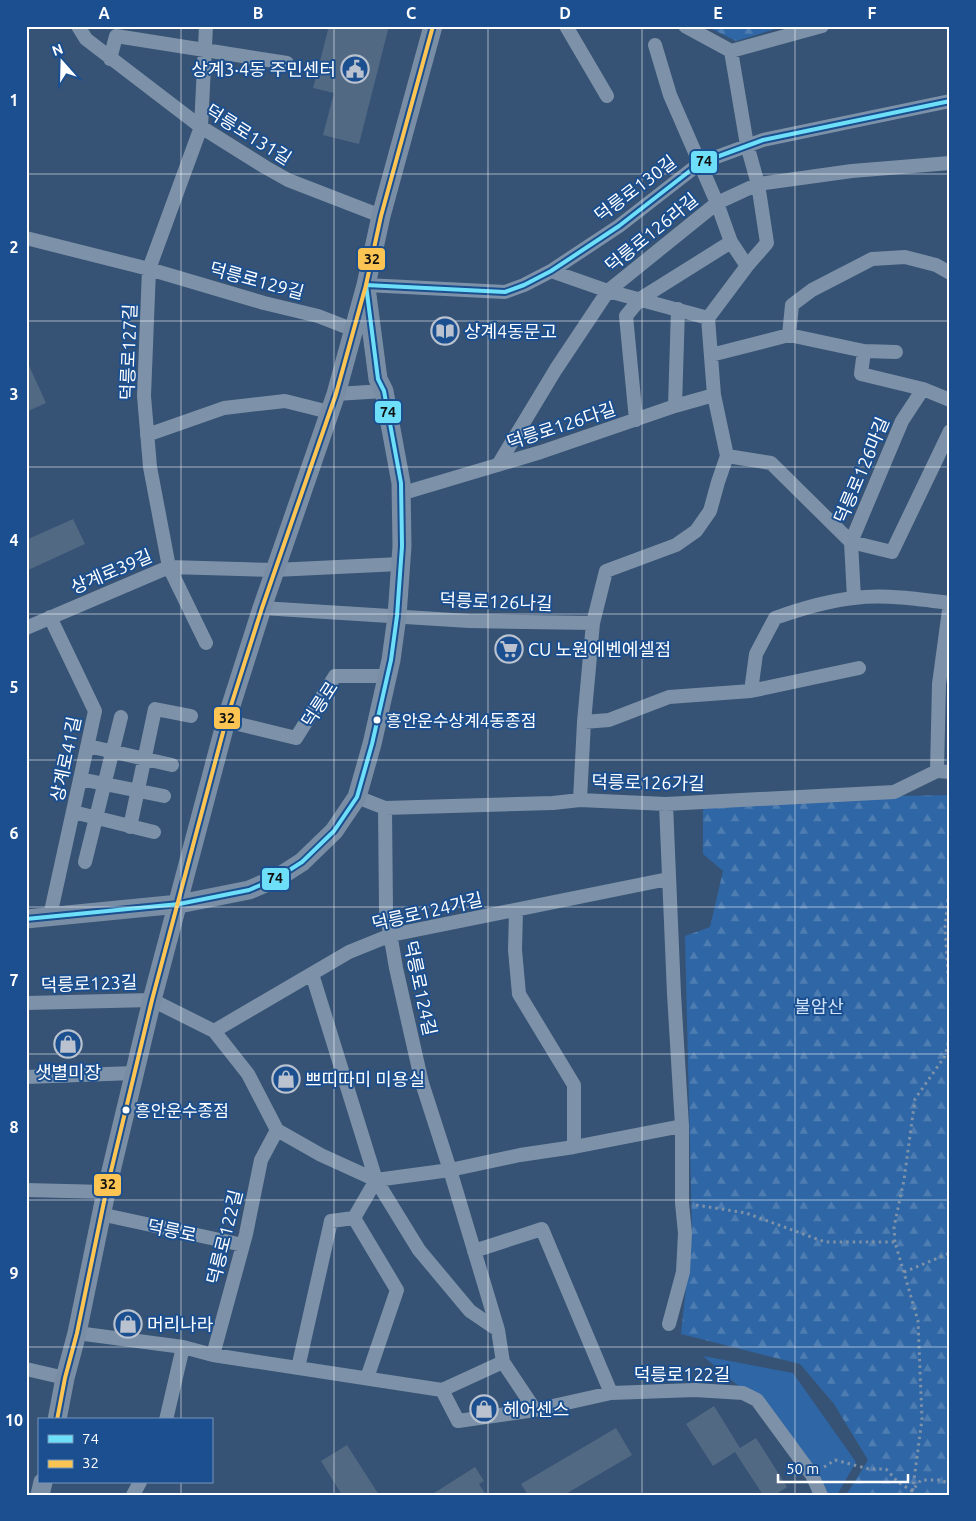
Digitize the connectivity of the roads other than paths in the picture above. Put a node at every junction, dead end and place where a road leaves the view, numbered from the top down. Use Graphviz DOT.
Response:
graph roads {
  1 [pos="78,26"];
  2 [pos="206,26"];
  3 [pos="566,26"];
  4 [pos="685,26"];
  5 [pos="822,26"];
  6 [pos="436,28"];
  7 [pos="655,45"];
  8 [pos="204,50"];
  9 [pos="731,51"];
  10 [pos="110,59"];
  11 [pos="287,63"];
  12 [pos="607,96"];
  13 [pos="950,101"];
  14 [pos="201,127"];
  15 [pos="747,144"];
  16 [pos="700,163"];
  17 [pos="950,163"];
  18 [pos="758,184"];
  19 [pos="716,203"];
  20 [pos="381,216"];
  21 [pos="26,238"];
  22 [pos="731,242"];
  23 [pos="747,266"];
  24 [pos="150,270"];
  25 [pos="551,271"];
  26 [pos="950,273"];
  27 [pos="366,285"];
  28 [pos="608,291"];
  29 [pos="640,299"];
  30 [pos="678,309"];
  31 [pos="708,318"];
  32 [pos="354,330"];
  33 [pos="789,335"];
  34 [pos="864,351"];
  35 [pos="896,352"];
  36 [pos="712,355"];
  37 [pos="923,389"];
  38 [pos="384,391"];
  39 [pos="336,394"];
  40 [pos="714,395"];
  41 [pos="950,400"];
  42 [pos="675,406"];
  43 [pos="329,412"];
  44 [pos="636,420"];
  45 [pos="950,430"];
  46 [pos="147,435"];
  47 [pos="727,456"];
  48 [pos="498,465"];
  49 [pos="400,494"];
  50 [pos="851,542"];
  51 [pos="400,564"];
  52 [pos="168,566"];
  53 [pos="275,570"];
  54 [pos="854,598"];
  55 [pos="950,603"];
  56 [pos="262,608"];
  57 [pos="397,616"];
  58 [pos="50,617"];
  59 [pos="593,623"];
  60 [pos="26,628"];
  61 [pos="206,643"];
  62 [pos="859,668"];
  63 [pos="387,676"];
  64 [pos="944,690"];
  65 [pos="751,691"];
  66 [pos="191,716"];
  67 [pos="121,717"];
  68 [pos="226,721"];
  69 [pos="584,722"];
  70 [pos="88,746"];
  71 [pos="113,752"];
  72 [pos="144,759"];
  73 [pos="172,765"];
  74 [pos="943,772"];
  75 [pos="80,779"];
  76 [pos="104,784"];
  77 [pos="138,791"];
  78 [pos="164,796"];
  79 [pos="357,796"];
  80 [pos="580,800"];
  81 [pos="666,804"];
  82 [pos="385,808"];
  83 [pos="73,812"];
  84 [pos="96,818"];
  85 [pos="130,827"];
  86 [pos="154,832"];
  87 [pos="85,862"];
  88 [pos="668,879"];
  89 [pos="179,904"];
  90 [pos="516,910"];
  91 [pos="50,916"];
  92 [pos="26,919"];
  93 [pos="391,935"];
  94 [pos="312,974"];
  95 [pos="152,1000"];
  96 [pos="26,1003"];
  97 [pos="214,1031"];
  98 [pos="134,1073"];
  99 [pos="26,1077"];
  100 [pos="682,1126"];
  101 [pos="276,1130"];
  102 [pos="574,1147"];
  103 [pos="450,1170"];
  104 [pos="376,1180"];
  105 [pos="26,1190"];
  106 [pos="106,1192"];
  107 [pos="100,1214"];
  108 [pos="354,1218"];
  109 [pos="243,1245"];
  110 [pos="474,1251"];
  111 [pos="669,1324"];
  112 [pos="498,1330"];
  113 [pos="77,1333"];
  114 [pos="183,1347"];
  115 [pos="213,1354"];
  116 [pos="503,1362"];
  117 [pos="298,1368"];
  118 [pos="26,1369"];
  119 [pos="65,1378"];
  120 [pos="367,1378"];
  121 [pos="442,1390"];
  122 [pos="611,1393"];
  123 [pos="535,1410"];
  124 [pos="57,1418"];
  125 [pos="166,1418"];
  126 [pos="821,1495"];
  1 -- 10 [label="street, 덕릉로131길"];
  2 -- 8 [label="street"];
  3 -- 12 [label="street"];
  4 -- 9 [label="street"];
  5 -- 9 [label="street"];
  6 -- 20 [label="main road"];
  7 -- 16 [label="street"];
  8 -- 10 [label="street"];
  8 -- 11 [label="street"];
  8 -- 14 [label="street"];
  9 -- 15 [label="street"];
  10 -- 14 [label="street, 덕릉로131길"];
  13 -- 15 [label="street, 덕릉로130길"];
  14 -- 20 [label="street, 덕릉로131길"];
  14 -- 24 [label="street"];
  15 -- 16 [label="street, 덕릉로130길"];
  15 -- 18 [label="street"];
  16 -- 19 [label="street"];
  16 -- 25 [label="street, 덕릉로130길"];
  17 -- 18 [label="street"];
  18 -- 19 [label="street, 덕릉로126라길"];
  18 -- 23 [label="street"];
  19 -- 22 [label="street, 덕릉로126라길"];
  19 -- 28 [label="street, 덕릉로126라길"];
  20 -- 27 [label="main road"];
  21 -- 24 [label="street, 덕릉로129길"];
  22 -- 23 [label="street, 덕릉로126라길"];
  22 -- 29 [label="street"];
  23 -- 31 [label="street"];
  24 -- 32 [label="street, 덕릉로129길"];
  24 -- 46 [label="street, 덕릉로127길"];
  25 -- 27 [label="street, 덕릉로130길"];
  25 -- 28 [label="street"];
  26 -- 33 [label="street"];
  27 -- 32 [label="main road"];
  27 -- 38 [label="main road"];
  28 -- 29 [label="street"];
  28 -- 48 [label="street, 덕릉로126다길"];
  29 -- 30 [label="street"];
  29 -- 44 [label="street, 덕릉로126다길"];
  30 -- 31 [label="street"];
  30 -- 42 [label="street"];
  31 -- 36 [label="street"];
  32 -- 39 [label="main road"];
  33 -- 34 [label="street"];
  33 -- 36 [label="street"];
  34 -- 35 [label="street"];
  34 -- 37 [label="street"];
  36 -- 40 [label="street"];
  37 -- 41 [label="street"];
  37 -- 50 [label="street, 덕릉로126마길"];
  38 -- 39 [label="street"];
  38 -- 49 [label="main road"];
  39 -- 43 [label="main road"];
  40 -- 42 [label="street, 덕릉로126다길"];
  40 -- 47 [label="street"];
  42 -- 44 [label="street, 덕릉로126다길"];
  43 -- 46 [label="street"];
  43 -- 53 [label="main road"];
  44 -- 48 [label="street, 덕릉로126다길"];
  45 -- 50 [label="street, 덕릉로126마길"];
  46 -- 52 [label="street, 덕릉로127길"];
  47 -- 50 [label="street"];
  47 -- 59 [label="street"];
  48 -- 49 [label="street, 덕릉로126다길"];
  49 -- 51 [label="main road"];
  50 -- 54 [label="street"];
  51 -- 53 [label="street"];
  51 -- 57 [label="main road"];
  52 -- 53 [label="street, 상계로39길"];
  52 -- 58 [label="street, 상계로39길"];
  52 -- 61 [label="street, 덕릉로127길"];
  53 -- 56 [label="main road"];
  54 -- 55 [label="street"];
  54 -- 65 [label="street"];
  55 -- 64 [label="street, 덕릉로126가길"];
  56 -- 57 [label="street"];
  56 -- 68 [label="main road"];
  57 -- 59 [label="street, 덕릉로126나길"];
  57 -- 63 [label="main road"];
  58 -- 60 [label="street, 상계로39길"];
  58 -- 70 [label="street, 상계로41길"];
  59 -- 69 [label="street"];
  62 -- 65 [label="street"];
  63 -- 68 [label="street, 덕릉로"];
  63 -- 79 [label="main road"];
  64 -- 74 [label="street, 덕릉로126가길"];
  65 -- 69 [label="street"];
  66 -- 72 [label="street"];
  67 -- 71 [label="street"];
  68 -- 89 [label="main road"];
  69 -- 80 [label="street"];
  70 -- 71 [label="street"];
  70 -- 75 [label="street, 상계로41길"];
  71 -- 72 [label="street"];
  71 -- 76 [label="street"];
  72 -- 73 [label="street"];
  72 -- 77 [label="street"];
  74 -- 81 [label="street, 덕릉로126가길"];
  75 -- 76 [label="street"];
  75 -- 83 [label="street, 상계로41길"];
  76 -- 77 [label="street"];
  76 -- 84 [label="street"];
  77 -- 78 [label="street"];
  77 -- 85 [label="street"];
  79 -- 82 [label="street, 덕릉로126가길"];
  79 -- 89 [label="main road"];
  80 -- 81 [label="street, 덕릉로126가길"];
  80 -- 82 [label="street, 덕릉로126가길"];
  81 -- 88 [label="street"];
  82 -- 93 [label="street, 덕릉로124길"];
  83 -- 84 [label="street"];
  83 -- 91 [label="street, 상계로41길"];
  84 -- 85 [label="street"];
  84 -- 87 [label="street"];
  85 -- 86 [label="street"];
  88 -- 90 [label="street, 덕릉로124가길"];
  88 -- 100 [label="street"];
  89 -- 91 [label="main road"];
  89 -- 95 [label="main road"];
  90 -- 93 [label="street, 덕릉로124가길"];
  90 -- 102 [label="street"];
  91 -- 92 [label="main road"];
  93 -- 94 [label="street, 덕릉로124가길"];
  93 -- 103 [label="street, 덕릉로124길"];
  94 -- 97 [label="street, 덕릉로124가길"];
  94 -- 104 [label="street"];
  95 -- 96 [label="street, 덕릉로123길"];
  95 -- 97 [label="street"];
  95 -- 98 [label="main road"];
  97 -- 101 [label="street"];
  98 -- 99 [label="street"];
  98 -- 106 [label="main road"];
  100 -- 102 [label="street"];
  100 -- 111 [label="street"];
  101 -- 104 [label="street"];
  101 -- 109 [label="street, 덕릉로122길"];
  102 -- 103 [label="street"];
  103 -- 104 [label="street"];
  103 -- 110 [label="street, 덕릉로124길"];
  104 -- 108 [label="street"];
  104 -- 112 [label="street"];
  105 -- 106 [label="street"];
  106 -- 107 [label="main road"];
  107 -- 109 [label="street, 덕릉로"];
  107 -- 113 [label="main road"];
  108 -- 117 [label="street"];
  108 -- 120 [label="street"];
  109 -- 115 [label="street, 덕릉로122길"];
  110 -- 112 [label="street, 덕릉로124길"];
  110 -- 122 [label="street, 덕릉로122길"];
  112 -- 116 [label="street, 덕릉로124길"];
  113 -- 114 [label="street"];
  113 -- 119 [label="main road"];
  114 -- 115 [label="street"];
  114 -- 125 [label="street"];
  115 -- 117 [label="street"];
  116 -- 121 [label="street"];
  116 -- 123 [label="street"];
  117 -- 120 [label="street"];
  118 -- 119 [label="street"];
  119 -- 124 [label="main road"];
  120 -- 121 [label="street"];
  121 -- 123 [label="street, 덕릉로122길"];
  122 -- 123 [label="street, 덕릉로122길"];
  122 -- 126 [label="street, 덕릉로122길"];
}
